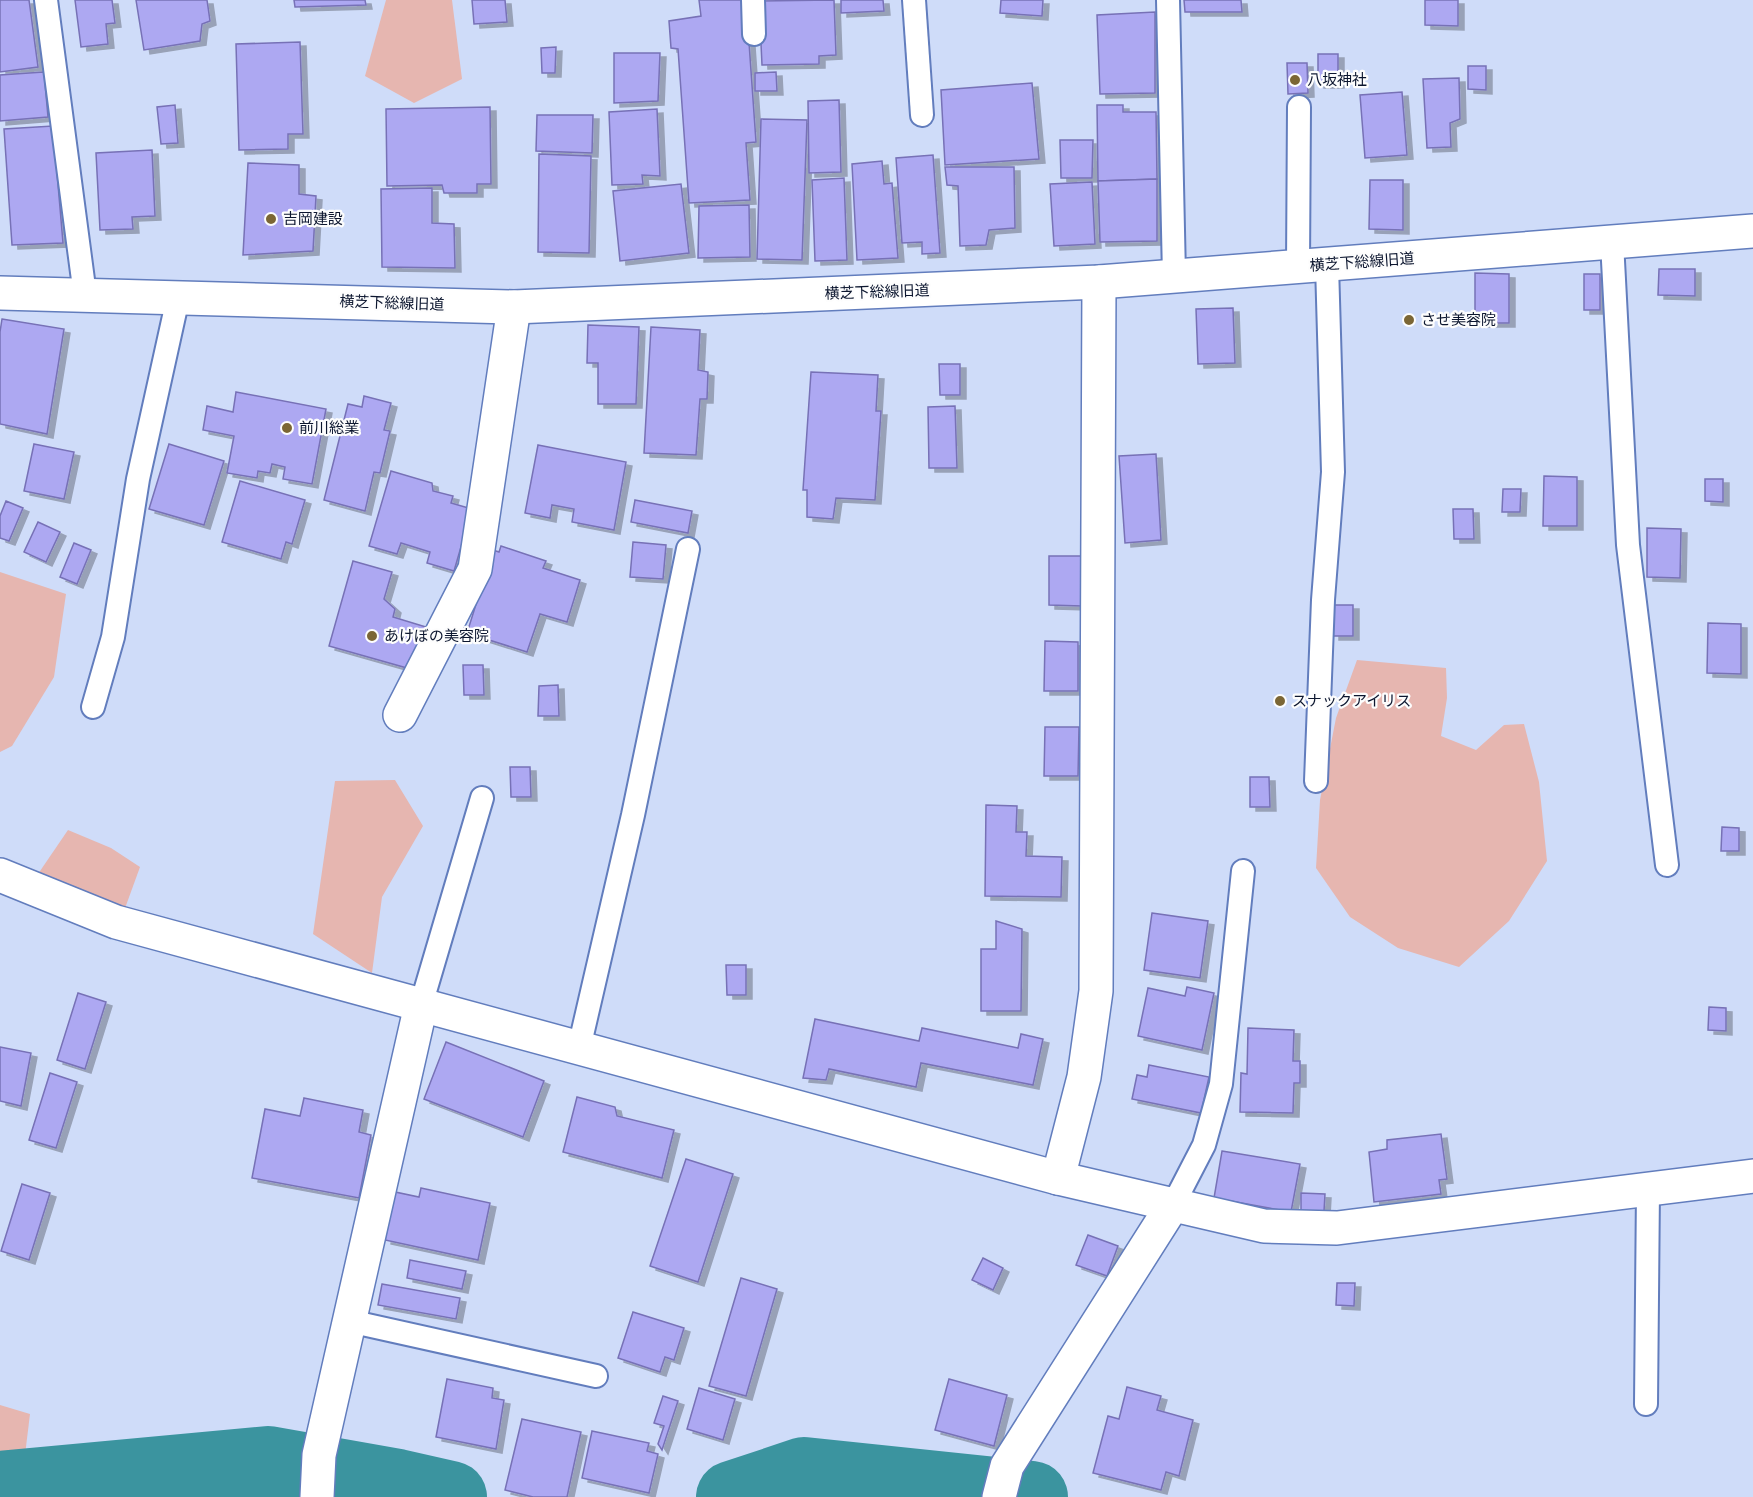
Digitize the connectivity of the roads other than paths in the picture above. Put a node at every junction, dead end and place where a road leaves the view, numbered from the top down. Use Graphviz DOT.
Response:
graph roads {
  1 [pos="46,0"];
  2 [pos="753,0"];
  3 [pos="914,0"];
  4 [pos="1168,0"];
  5 [pos="754,34"];
  6 [pos="1299,107"];
  7 [pos="922,115"];
  8 [pos="1753,231"];
  9 [pos="1612,242"];
  10 [pos="1312,266"];
  11 [pos="1174,276"];
  12 [pos="1099,282"];
  13 [pos="0,293"];
  14 [pos="85,295"];
  15 [pos="178,298"];
  16 [pos="514,307"];
  17 [pos="688,549"];
  18 [pos="93,707"];
  19 [pos="400,715"];
  20 [pos="1316,781"];
  21 [pos="482,798"];
  22 [pos="1667,865"];
  23 [pos="1243,871"];
  24 [pos="0,875"];
  25 [pos="421,1005"];
  26 [pos="579,1048"];
  27 [pos="1753,1176"];
  28 [pos="1058,1178"];
  29 [pos="1648,1189"];
  30 [pos="1174,1203"];
  31 [pos="349,1322"];
  32 [pos="596,1376"];
  33 [pos="1646,1404"];
  34 [pos="317,1497"];
  35 [pos="999,1497"];
  1 -- 14 [label="lane"];
  2 -- 5 [label="lane"];
  3 -- 7 [label="lane"];
  4 -- 11 [label="lane"];
  6 -- 10 [label="lane"];
  8 -- 9 [label="street, 横芝下総線旧道"];
  9 -- 10 [label="street, 横芝下総線旧道"];
  9 -- 22 [label="lane"];
  10 -- 11 [label="street, 横芝下総線旧道"];
  10 -- 20 [label="lane"];
  11 -- 12 [label="street, 横芝下総線旧道"];
  12 -- 16 [label="street, 横芝下総線旧道"];
  12 -- 28 [label="street"];
  13 -- 14 [label="street, 横芝下総線旧道"];
  14 -- 15 [label="street, 横芝下総線旧道"];
  15 -- 16 [label="street, 横芝下総線旧道"];
  15 -- 18 [label="lane"];
  16 -- 19 [label="street"];
  17 -- 26 [label="lane"];
  21 -- 25 [label="lane"];
  23 -- 30 [label="lane"];
  24 -- 25 [label="street"];
  25 -- 26 [label="street"];
  25 -- 31 [label="street"];
  26 -- 28 [label="street"];
  27 -- 29 [label="street"];
  28 -- 30 [label="street"];
  29 -- 30 [label="street"];
  29 -- 33 [label="lane"];
  30 -- 35 [label="street"];
  31 -- 32 [label="lane"];
  31 -- 34 [label="street"];
}
